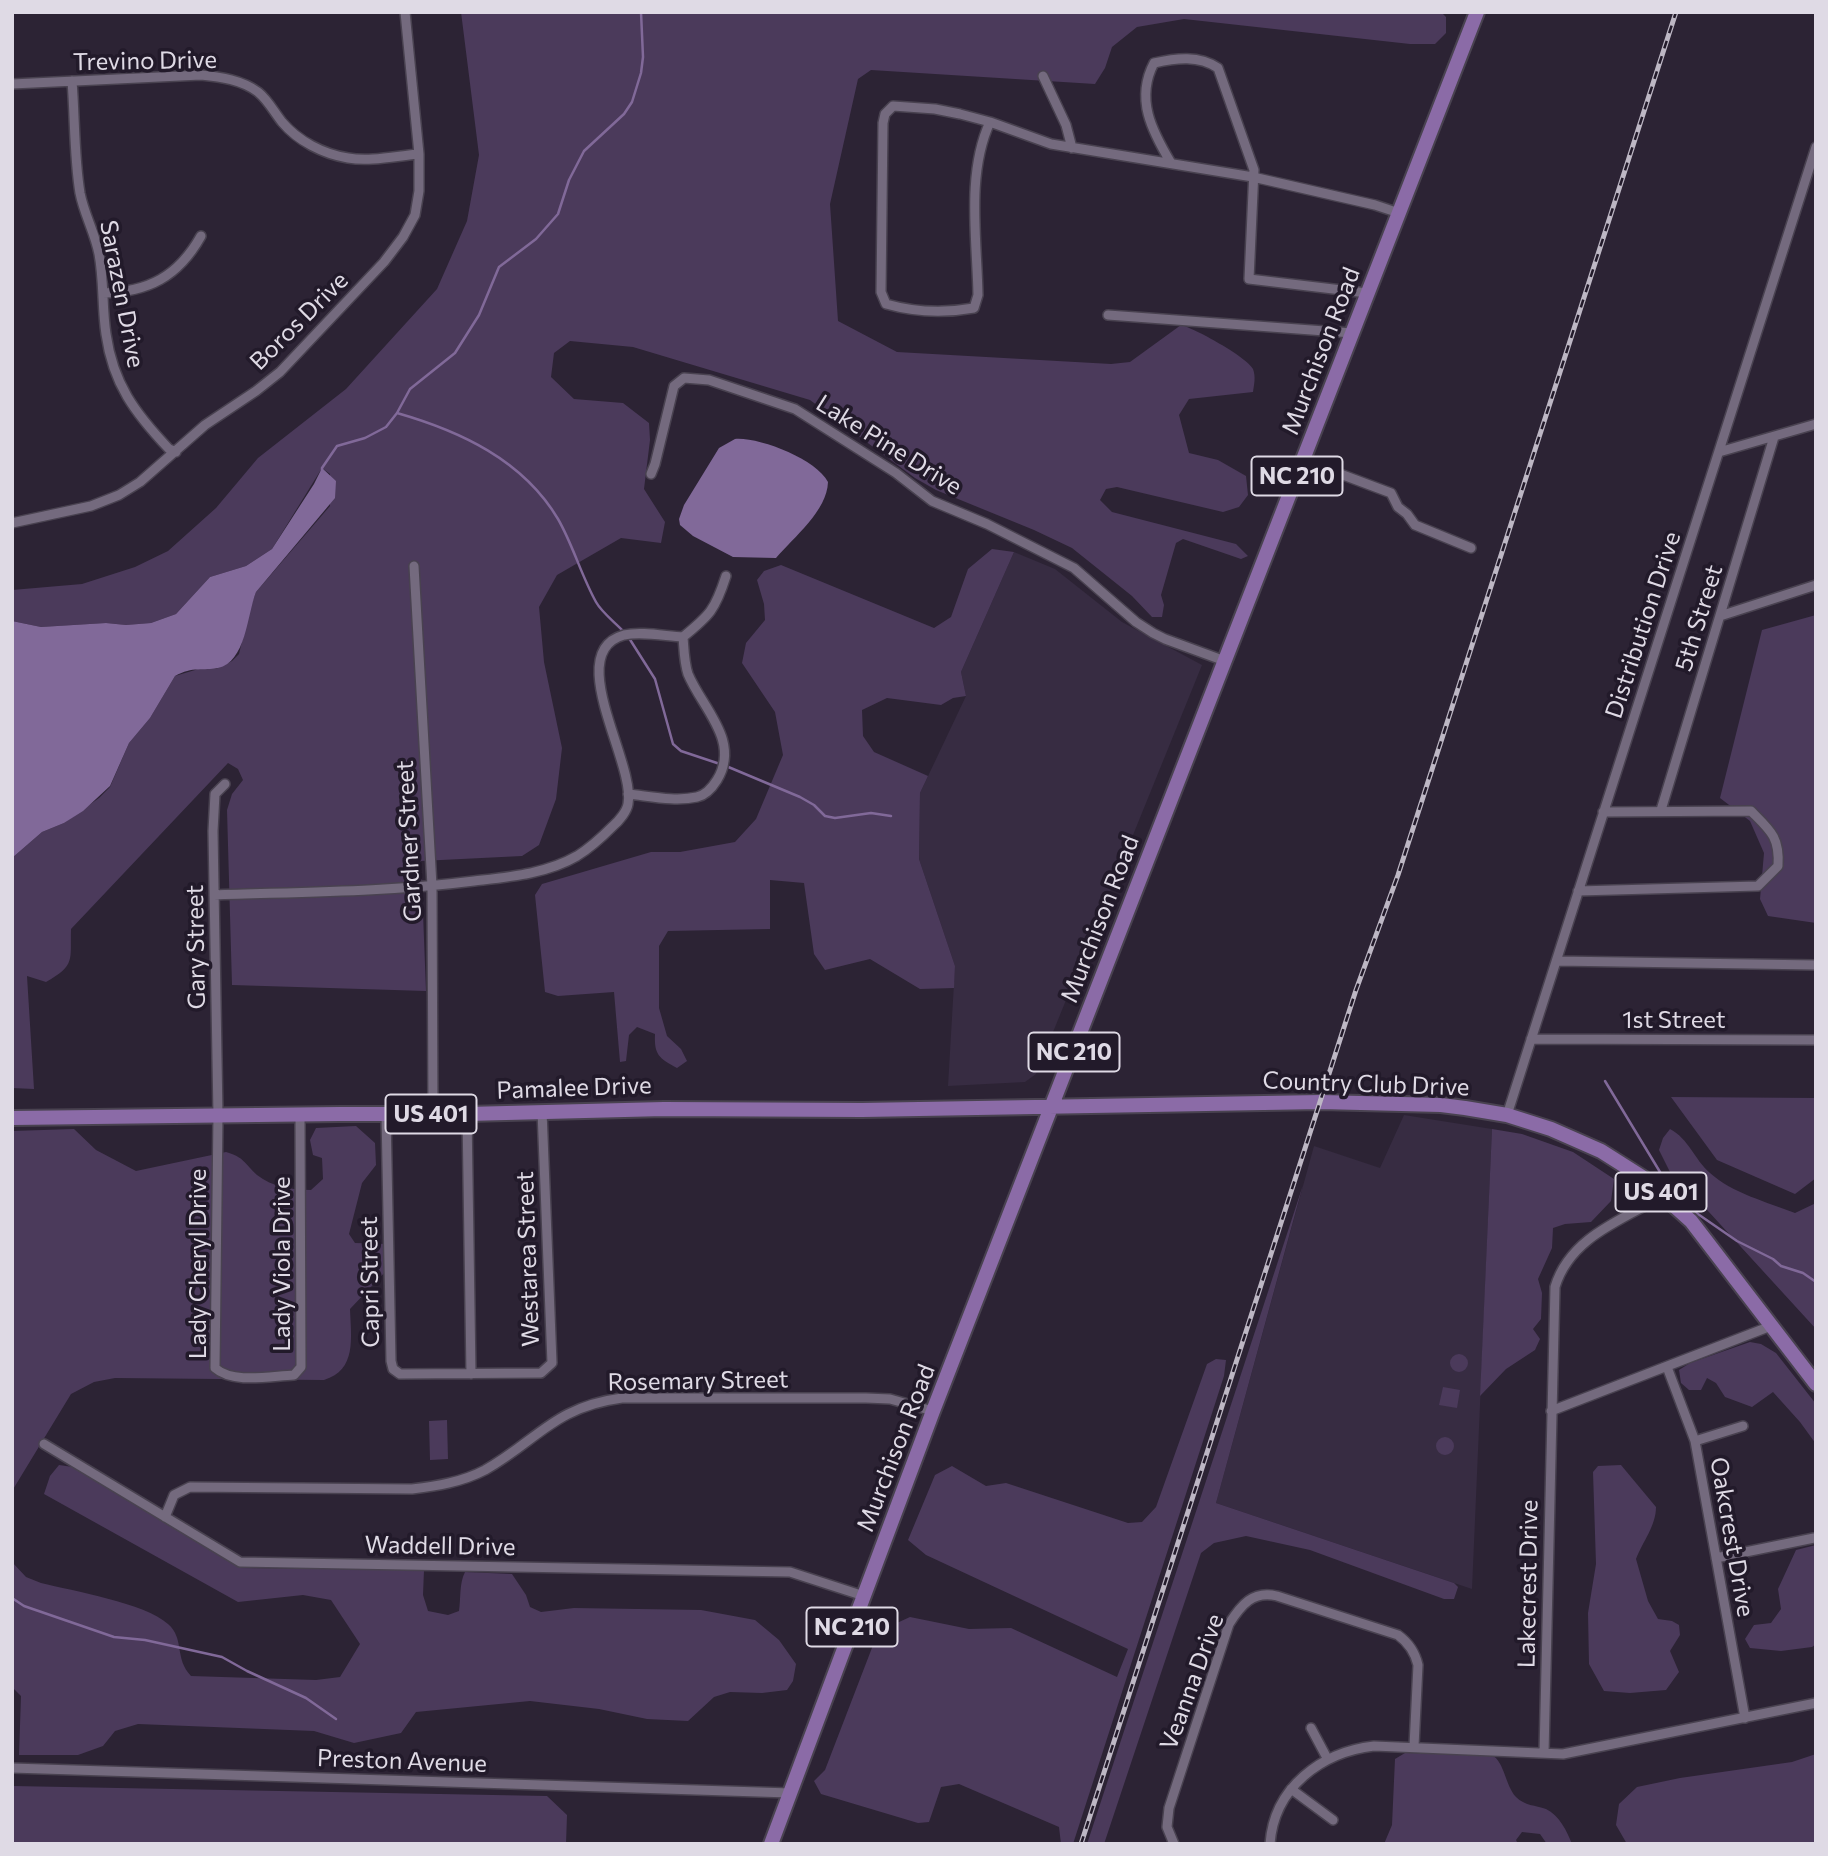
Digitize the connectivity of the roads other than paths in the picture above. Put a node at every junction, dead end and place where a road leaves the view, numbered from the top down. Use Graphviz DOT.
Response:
graph roads {
  1 [pos="405,12"];
  2 [pos="1477,12"];
  3 [pos="1043,76"];
  4 [pos="72,81"];
  5 [pos="12,84"];
  6 [pos="990,122"];
  7 [pos="1072,148"];
  8 [pos="1816,148"];
  9 [pos="419,154"];
  10 [pos="1171,163"];
  11 [pos="1252,177"];
  12 [pos="1399,214"];
  13 [pos="201,236"];
  14 [pos="103,293"];
  15 [pos="1367,293"];
  16 [pos="1108,315"];
  17 [pos="1352,333"];
  18 [pos="1816,424"];
  19 [pos="1774,438"];
  20 [pos="176,452"];
  21 [pos="1719,452"];
  22 [pos="1303,460"];
  23 [pos="651,474"];
  24 [pos="12,523"];
  25 [pos="1471,548"];
  26 [pos="414,566"];
  27 [pos="726,576"];
  28 [pos="1816,585"];
  29 [pos="1720,616"];
  30 [pos="682,636"];
  31 [pos="1225,661"];
  32 [pos="225,784"];
  33 [pos="628,794"];
  34 [pos="1661,810"];
  35 [pos="1603,812"];
  36 [pos="432,886"];
  37 [pos="1578,891"];
  38 [pos="214,895"];
  39 [pos="1557,961"];
  40 [pos="1816,965"];
  41 [pos="1531,1039"];
  42 [pos="1816,1040"];
  43 [pos="1054,1105"];
  44 [pos="542,1111"];
  45 [pos="433,1114"];
  46 [pos="467,1114"];
  47 [pos="218,1115"];
  48 [pos="300,1115"];
  49 [pos="386,1115"];
  50 [pos="1507,1115"];
  51 [pos="12,1118"];
  52 [pos="1665,1195"];
  53 [pos="1772,1326"];
  54 [pos="1667,1367"];
  55 [pos="471,1374"];
  56 [pos="258,1377"];
  57 [pos="1816,1384"];
  58 [pos="933,1411"];
  59 [pos="1550,1412"];
  60 [pos="1743,1426"];
  61 [pos="1695,1441"];
  62 [pos="44,1444"];
  63 [pos="165,1517"];
  64 [pos="1814,1538"];
  65 [pos="1716,1558"];
  66 [pos="864,1596"];
  67 [pos="1816,1703"];
  68 [pos="1745,1718"];
  69 [pos="1311,1728"];
  70 [pos="1414,1746"];
  71 [pos="1544,1753"];
  72 [pos="1327,1758"];
  73 [pos="12,1768"];
  74 [pos="1291,1789"];
  75 [pos="790,1793"];
  76 [pos="1333,1820"];
  77 [pos="771,1844"];
  78 [pos="1174,1844"];
  79 [pos="1270,1844"];
  1 -- 9 [label="street, Boros Drive"];
  2 -- 12 [label="main road, Murchison Road / NC 210"];
  3 -- 7 [label="street"];
  4 -- 5 [label="street, Trevino Drive"];
  4 -- 9 [label="street, Trevino Drive"];
  4 -- 14 [label="street, Sarazen Drive"];
  6 -- 6 [label="street"];
  6 -- 7 [label="street"];
  7 -- 10 [label="street"];
  8 -- 21 [label="street, Distribution Drive"];
  9 -- 20 [label="street, Boros Drive"];
  10 -- 11 [label="street"];
  10 -- 11 [label="street"];
  11 -- 12 [label="street"];
  11 -- 15 [label="street"];
  12 -- 15 [label="main road, Murchison Road / NC 210"];
  13 -- 14 [label="street"];
  14 -- 20 [label="street, Sarazen Drive"];
  15 -- 17 [label="main road, Murchison Road / NC 210"];
  16 -- 17 [label="street"];
  17 -- 22 [label="main road, Murchison Road / NC 210"];
  18 -- 19 [label="street"];
  19 -- 21 [label="street"];
  19 -- 29 [label="street, 5th Street"];
  20 -- 24 [label="street, Boros Drive"];
  21 -- 35 [label="street, Distribution Drive"];
  22 -- 25 [label="street"];
  22 -- 31 [label="main road, Murchison Road / NC 210"];
  23 -- 31 [label="street, Lake Pine Drive"];
  26 -- 36 [label="street, Gardner Street"];
  27 -- 30 [label="street"];
  28 -- 29 [label="street"];
  29 -- 34 [label="street, 5th Street"];
  30 -- 33 [label="street"];
  30 -- 33 [label="street"];
  31 -- 43 [label="main road, Murchison Road / NC 210"];
  32 -- 38 [label="street, Gary Street"];
  33 -- 36 [label="street"];
  34 -- 35 [label="street"];
  34 -- 37 [label="street"];
  35 -- 37 [label="street, Distribution Drive"];
  36 -- 38 [label="street"];
  36 -- 45 [label="street, Gardner Street"];
  37 -- 39 [label="street, Distribution Drive"];
  38 -- 47 [label="street, Gary Street"];
  39 -- 40 [label="street"];
  39 -- 41 [label="street, Distribution Drive"];
  41 -- 42 [label="street, 1st Street"];
  41 -- 50 [label="street, Distribution Drive"];
  43 -- 44 [label="main road, Pamalee Drive / US 401"];
  43 -- 50 [label="main road, Country Club Drive / US 401"];
  43 -- 58 [label="main road, Murchison Road / NC 210"];
  44 -- 46 [label="main road, Pamalee Drive / US 401"];
  44 -- 55 [label="street, Westarea Street"];
  45 -- 46 [label="main road, Pamalee Drive / US 401"];
  45 -- 49 [label="main road, Pamalee Drive / US 401"];
  46 -- 55 [label="street"];
  47 -- 48 [label="main road, Pamalee Drive / US 401"];
  47 -- 51 [label="main road, Pamalee Drive / US 401"];
  47 -- 56 [label="street, Lady Cheryl Drive"];
  48 -- 49 [label="main road, Pamalee Drive / US 401"];
  48 -- 56 [label="street, Lady Viola Drive"];
  49 -- 55 [label="street, Capri Street"];
  50 -- 52 [label="main road, Country Club Drive / US 401"];
  52 -- 53 [label="main road, Country Club Drive / US 401"];
  52 -- 59 [label="street, Lakecrest Drive"];
  53 -- 54 [label="street"];
  53 -- 57 [label="main road, Country Club Drive / US 401"];
  54 -- 59 [label="street"];
  54 -- 61 [label="street, Oakcrest Drive"];
  58 -- 63 [label="street, Rosemary Street"];
  58 -- 66 [label="main road, Murchison Road / NC 210"];
  59 -- 71 [label="street, Lakecrest Drive"];
  60 -- 61 [label="street"];
  61 -- 65 [label="street, Oakcrest Drive"];
  62 -- 63 [label="street, Waddell Drive"];
  63 -- 66 [label="street, Waddell Drive"];
  64 -- 65 [label="street"];
  65 -- 68 [label="street, Oakcrest Drive"];
  66 -- 75 [label="main road, Murchison Road / NC 210"];
  67 -- 68 [label="street"];
  68 -- 71 [label="street"];
  69 -- 72 [label="street"];
  70 -- 71 [label="street"];
  70 -- 72 [label="street"];
  70 -- 78 [label="street, Veanna Drive"];
  72 -- 74 [label="street"];
  73 -- 75 [label="street, Preston Avenue"];
  74 -- 76 [label="street"];
  74 -- 79 [label="street"];
  75 -- 77 [label="main road, Murchison Road / NC 210"];
}
